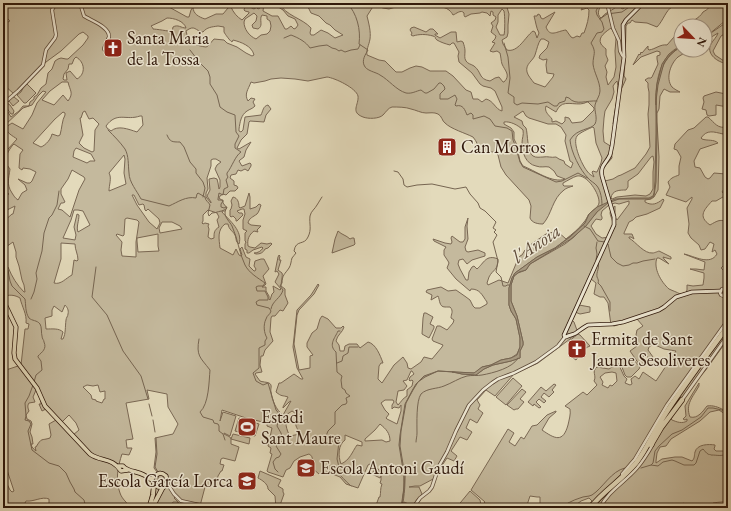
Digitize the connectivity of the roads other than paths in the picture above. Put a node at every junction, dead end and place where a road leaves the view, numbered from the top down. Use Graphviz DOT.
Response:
graph roads {
  1 [pos="56,3"];
  2 [pos="80,3"];
  3 [pos="607,3"];
  4 [pos="642,3"];
  5 [pos="115,54"];
  6 [pos="624,57"];
  7 [pos="3,104"];
  8 [pos="720,292"];
  9 [pos="727,293"];
  10 [pos="3,300"];
  11 [pos="728,320"];
  12 [pos="728,326"];
  13 [pos="728,330"];
  14 [pos="728,335"];
  15 [pos="566,336"];
  16 [pos="682,400"];
  17 [pos="652,432"];
  18 [pos="644,454"];
  19 [pos="630,469"];
  20 [pos="153,480"];
  21 [pos="166,486"];
  22 [pos="150,508"];
  23 [pos="213,508"];
  24 [pos="413,508"];
  25 [pos="590,508"];
  26 [pos="600,508"];
  1 -- 7 [label="street"];
  2 -- 5 [label="street"];
  3 -- 6 [label="street"];
  4 -- 6 [label="main road"];
  6 -- 15 [label="main road"];
  8 -- 9 [label="street"];
  8 -- 9 [label="street"];
  8 -- 15 [label="main road"];
  10 -- 20 [label="main road"];
  11 -- 17 [label="street"];
  12 -- 19 [label="highway"];
  13 -- 18 [label="highway"];
  14 -- 16 [label="street"];
  15 -- 24 [label="street"];
  16 -- 18 [label="highway"];
  16 -- 26 [label="street"];
  17 -- 19 [label="highway"];
  17 -- 25 [label="street"];
  18 -- 25 [label="highway"];
  19 -- 25 [label="highway"];
  20 -- 21 [label="main road"];
  20 -- 21 [label="main road"];
  20 -- 22 [label="highway"];
  21 -- 22 [label="highway"];
  21 -- 23 [label="street"];
}
